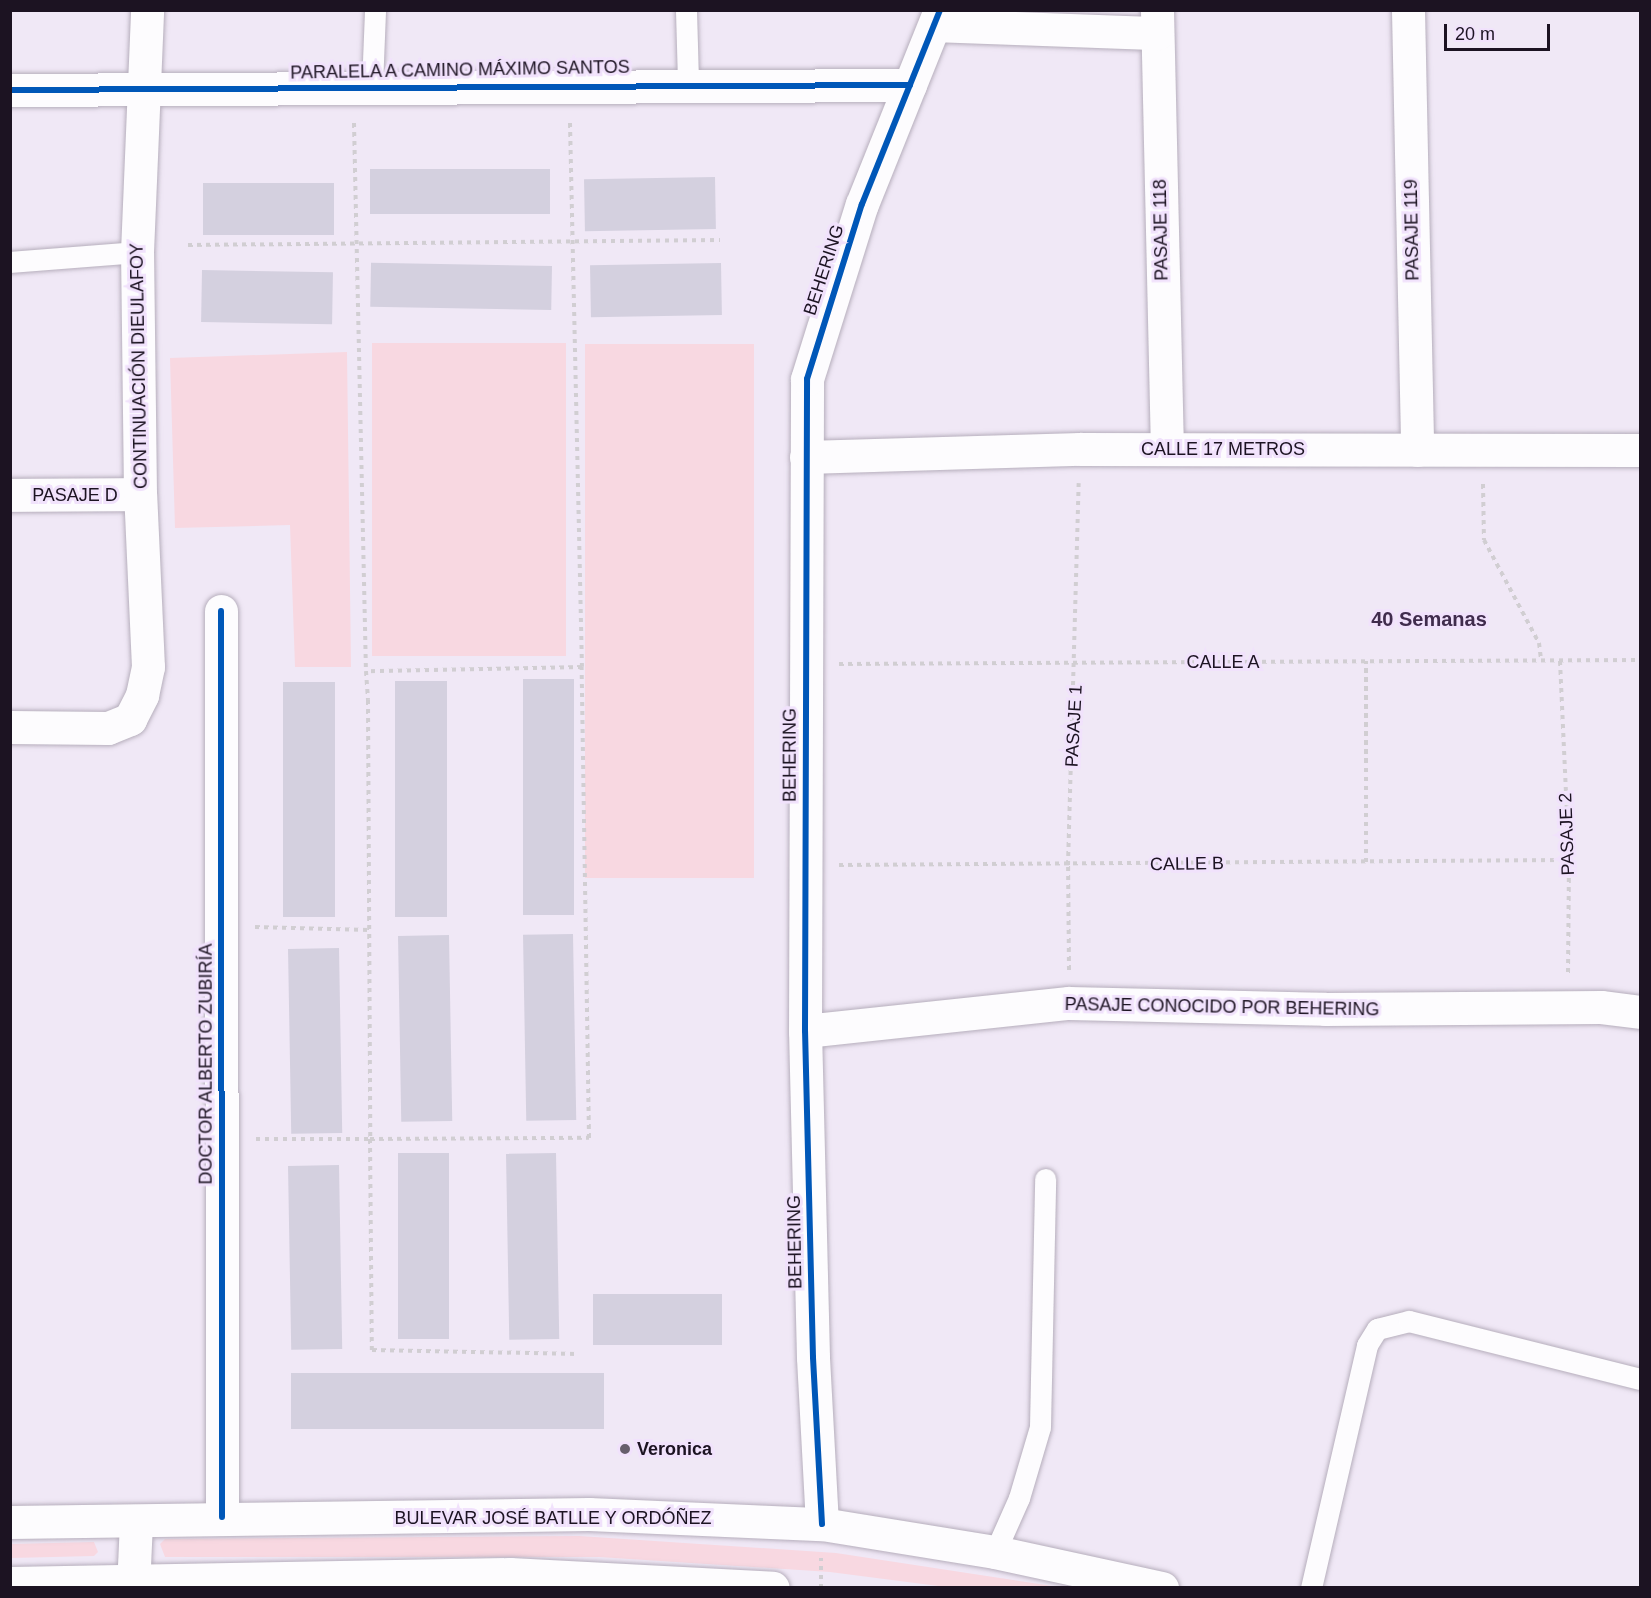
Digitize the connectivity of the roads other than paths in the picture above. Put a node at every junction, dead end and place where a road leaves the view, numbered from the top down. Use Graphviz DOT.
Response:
graph roads {
  1 [pos="147,10"];
  2 [pos="375,10"];
  3 [pos="686,10"];
  4 [pos="1408,10"];
  5 [pos="938,18"];
  6 [pos="1157,22"];
  7 [pos="688,83"];
  8 [pos="910,85"];
  9 [pos="372,86"];
  10 [pos="143,88"];
  11 [pos="10,90"];
  12 [pos="137,252"];
  13 [pos="10,262"];
  14 [pos="1167,449"];
  15 [pos="1417,450"];
  16 [pos="1641,450"];
  17 [pos="806,457"];
  18 [pos="140,494"];
  19 [pos="10,495"];
  20 [pos="221,611"];
  21 [pos="10,727"];
  22 [pos="1636,1020"];
  23 [pos="806,1031"];
  24 [pos="1045,1179"];
  25 [pos="1641,1379"];
  26 [pos="222,1517"];
  27 [pos="136,1521"];
  28 [pos="10,1522"];
  29 [pos="822,1524"];
  30 [pos="995,1552"];
  31 [pos="10,1583"];
  32 [pos="134,1585"];
  33 [pos="764,1587"];
  34 [pos="1162,1587"];
  35 [pos="1311,1587"];
  1 -- 10 [label="street, CONTINUACIÓN DIEULAFOY"];
  2 -- 9 [label="lane"];
  3 -- 7 [label="lane"];
  4 -- 15 [label="street, PASAJE 119"];
  5 -- 6 [label="street"];
  5 -- 8 [label="street, BEHERING"];
  6 -- 14 [label="street, PASAJE 118"];
  7 -- 8 [label="street, PARALELA A CAMINO MÁXIMO SANTOS"];
  7 -- 9 [label="street, PARALELA A CAMINO MÁXIMO SANTOS"];
  8 -- 17 [label="street, BEHERING"];
  9 -- 10 [label="street, PARALELA A CAMINO MÁXIMO SANTOS"];
  10 -- 11 [label="street, PARALELA A CAMINO MÁXIMO SANTOS"];
  10 -- 12 [label="street, CONTINUACIÓN DIEULAFOY"];
  12 -- 13 [label="lane"];
  12 -- 18 [label="street, CONTINUACIÓN DIEULAFOY"];
  14 -- 15 [label="street, CALLE 17 METROS"];
  14 -- 17 [label="street, CALLE 17 METROS"];
  15 -- 16 [label="street, CALLE 17 METROS"];
  17 -- 23 [label="street, BEHERING"];
  18 -- 19 [label="street, PASAJE D"];
  18 -- 21 [label="street, CONTINUACIÓN DIEULAFOY"];
  20 -- 26 [label="street, DOCTOR ALBERTO ZUBIRÍA"];
  22 -- 23 [label="street, PASAJE CONOCIDO POR BEHERING"];
  23 -- 29 [label="street, BEHERING"];
  24 -- 30 [label="lane"];
  25 -- 35 [label="lane"];
  26 -- 27 [label="street, BULEVAR JOSÉ BATLLE Y ORDÓÑEZ"];
  26 -- 29 [label="street, BULEVAR JOSÉ BATLLE Y ORDÓÑEZ"];
  27 -- 28 [label="street, BULEVAR JOSÉ BATLLE Y ORDÓÑEZ"];
  27 -- 32 [label="street"];
  29 -- 30 [label="street, BULEVAR JOSÉ BATLLE Y ORDÓÑEZ"];
  30 -- 34 [label="street, BULEVAR JOSÉ BATLLE Y ORDÓÑEZ"];
  31 -- 32 [label="street"];
  32 -- 33 [label="street"];
}
